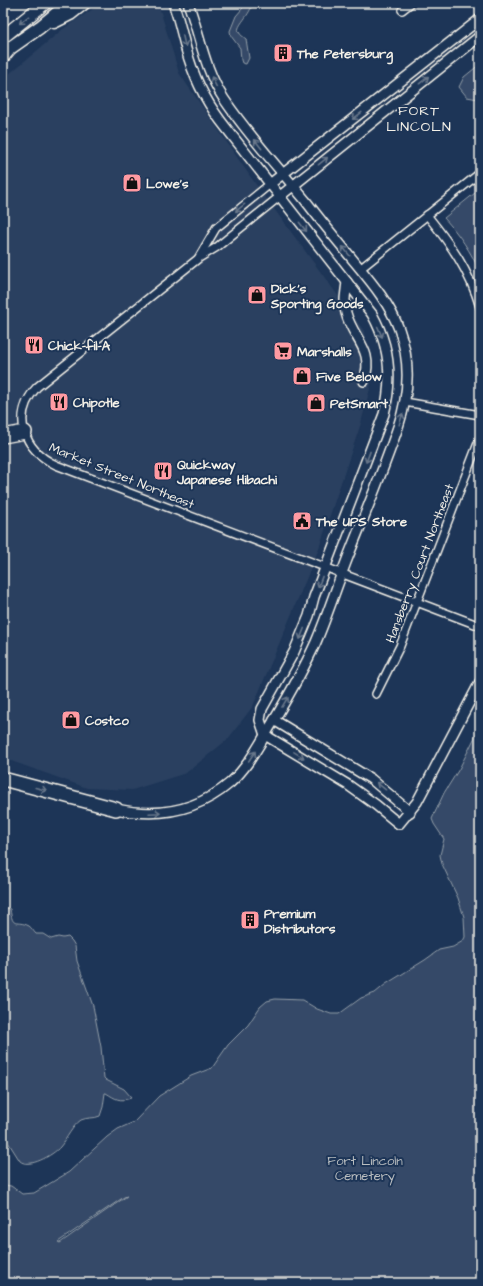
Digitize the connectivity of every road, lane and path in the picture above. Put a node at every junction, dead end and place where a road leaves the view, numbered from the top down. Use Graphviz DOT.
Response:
graph roads {
  1 [pos="45,3"];
  2 [pos="69,3"];
  3 [pos="84,3"];
  4 [pos="173,3"];
  5 [pos="188,3"];
  6 [pos="411,3"];
  7 [pos="402,10"];
  8 [pos="480,19"];
  9 [pos="40,27"];
  10 [pos="480,36"];
  11 [pos="3,37"];
  12 [pos="5,53"];
  13 [pos="377,101"];
  14 [pos="385,111"];
  15 [pos="480,173"];
  16 [pos="282,174"];
  17 [pos="270,184"];
  18 [pos="292,186"];
  19 [pos="280,197"];
  20 [pos="427,215"];
  21 [pos="199,258"];
  22 [pos="360,269"];
  23 [pos="347,282"];
  24 [pos="479,298"];
  25 [pos="480,307"];
  26 [pos="364,381"];
  27 [pos="405,402"];
  28 [pos="480,414"];
  29 [pos="25,432"];
  30 [pos="3,436"];
  31 [pos="480,438"];
  32 [pos="326,567"];
  33 [pos="342,573"];
  34 [pos="417,602"];
  35 [pos="480,626"];
  36 [pos="480,682"];
  37 [pos="376,694"];
  38 [pos="274,720"];
  39 [pos="265,735"];
  40 [pos="3,779"];
  41 [pos="116,809"];
  42 [pos="410,812"];
  1 -- 11 [label="main road, one-way"];
  2 -- 9 [label="main road"];
  3 -- 9 [label="main road"];
  4 -- 17 [label="street, one-way"];
  16 -- 5 [label="street, one-way"];
  6 -- 7 [label="street"];
  8 -- 13 [label="street"];
  9 -- 12 [label="main road"];
  14 -- 10 [label="street, one-way"];
  13 -- 14 [label="street"];
  13 -- 16 [label="street, one-way"];
  18 -- 14 [label="street, one-way"];
  15 -- 20 [label="street"];
  16 -- 17 [label="street"];
  16 -- 18 [label="street"];
  17 -- 19 [label="street"];
  17 -- 21 [label="street, Market Street Northeast, one-way"];
  18 -- 19 [label="street"];
  22 -- 18 [label="street, one-way"];
  19 -- 21 [label="street, Market Street Northeast"];
  19 -- 23 [label="street, one-way"];
  20 -- 22 [label="street"];
  20 -- 24 [label="street"];
  21 -- 29 [label="street, Market Street Northeast"];
  22 -- 27 [label="street"];
  23 -- 26 [label="street"];
  23 -- 32 [label="street, one-way"];
  24 -- 25 [label="street"];
  27 -- 28 [label="street"];
  33 -- 27 [label="street, one-way"];
  29 -- 30 [label="highway"];
  29 -- 32 [label="street, Market Street Northeast"];
  31 -- 34 [label="street, Hansberry Court Northeast"];
  32 -- 33 [label="street, Market Street Northeast"];
  32 -- 39 [label="street, one-way"];
  33 -- 34 [label="street, Market Street Northeast"];
  38 -- 33 [label="street, one-way"];
  34 -- 35 [label="street, Market Street Northeast"];
  34 -- 37 [label="street, Hansberry Court Northeast"];
  36 -- 42 [label="street"];
  38 -- 39 [label="street"];
  42 -- 38 [label="street, one-way"];
  41 -- 39 [label="street, one-way"];
  39 -- 42 [label="street, one-way"];
  40 -- 41 [label="highway, one-way"];
}
